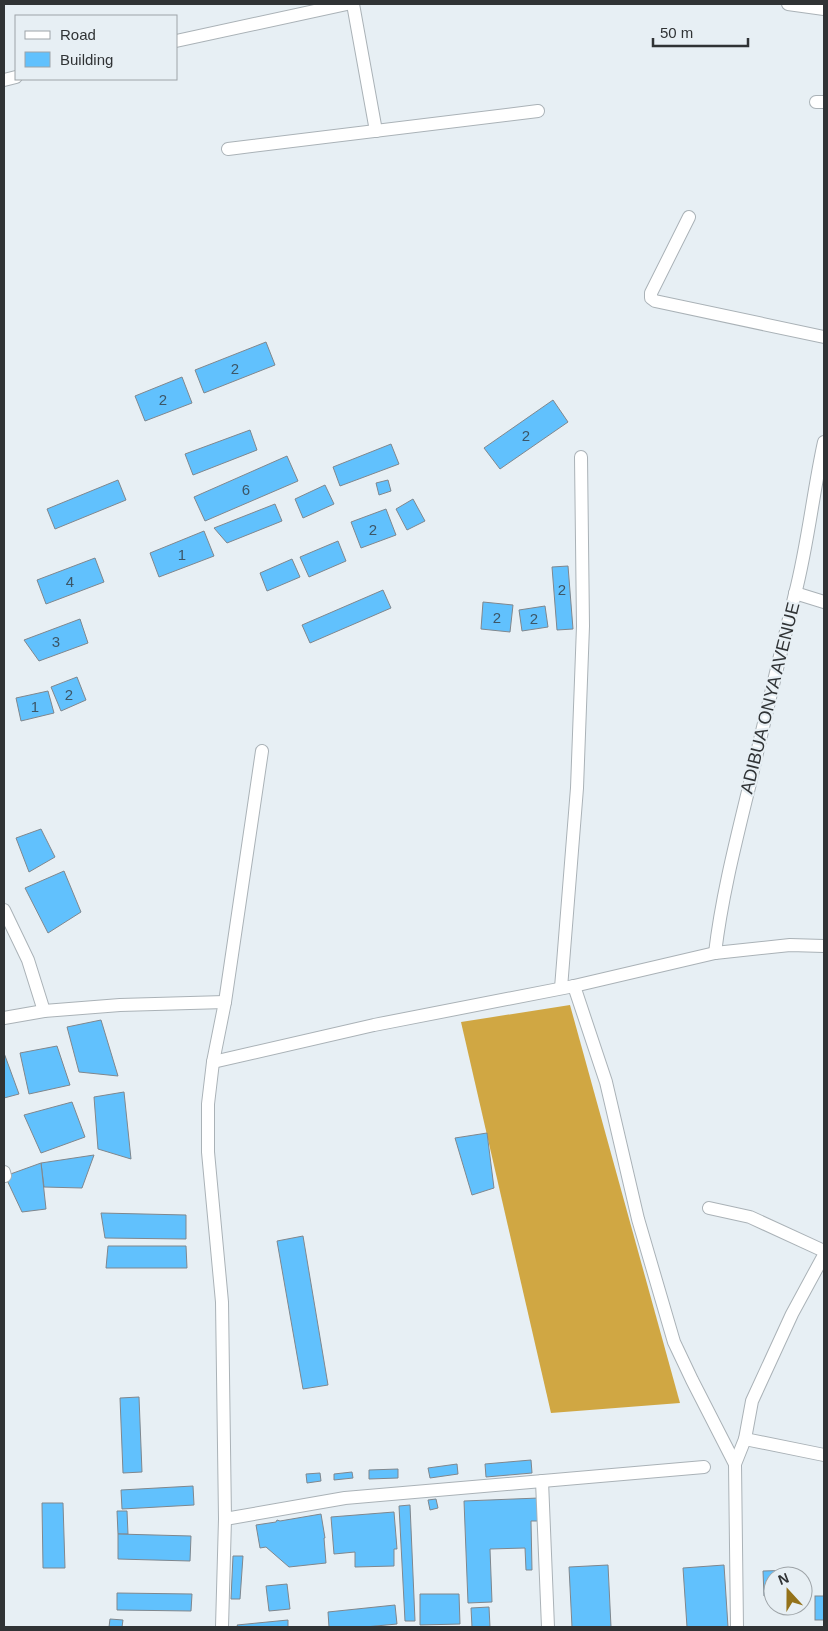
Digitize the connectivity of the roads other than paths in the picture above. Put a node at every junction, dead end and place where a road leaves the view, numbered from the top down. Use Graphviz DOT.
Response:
graph roads {
  1 [pos="347,4"];
  2 [pos="353,4"];
  3 [pos="788,4"];
  4 [pos="824,9"];
  5 [pos="178,41"];
  6 [pos="538,110"];
  7 [pos="376,131"];
  8 [pos="228,149"];
  9 [pos="689,217"];
  10 [pos="824,337"];
  11 [pos="824,442"];
  12 [pos="582,457"];
  13 [pos="795,594"];
  14 [pos="824,602"];
  15 [pos="262,751"];
  16 [pos="4,910"];
  17 [pos="824,946"];
  18 [pos="715,953"];
  19 [pos="574,986"];
  20 [pos="561,988"];
  21 [pos="225,1002"];
  22 [pos="44,1011"];
  23 [pos="4,1018"];
  24 [pos="213,1062"];
  25 [pos="709,1208"];
  26 [pos="824,1251"];
  27 [pos="824,1255"];
  28 [pos="745,1439"];
  29 [pos="824,1455"];
  30 [pos="735,1464"];
  31 [pos="704,1467"];
  32 [pos="542,1481"];
  33 [pos="225,1519"];
  34 [pos="222,1627"];
  35 [pos="548,1627"];
  36 [pos="737,1627"];
  1 -- 5 [label="street"];
  2 -- 7 [label="street"];
  3 -- 4 [label="street"];
  6 -- 7 [label="street"];
  7 -- 8 [label="street"];
  9 -- 10 [label="street"];
  11 -- 13 [label="street, ADIBUA ONYA AVENUE"];
  12 -- 20 [label="street"];
  13 -- 14 [label="street"];
  13 -- 18 [label="street, ADIBUA ONYA AVENUE"];
  15 -- 21 [label="street"];
  16 -- 22 [label="street"];
  17 -- 18 [label="street"];
  18 -- 19 [label="street"];
  19 -- 20 [label="street"];
  19 -- 30 [label="street"];
  20 -- 24 [label="street"];
  21 -- 22 [label="street"];
  21 -- 24 [label="street"];
  22 -- 23 [label="street"];
  24 -- 33 [label="street"];
  25 -- 26 [label="street"];
  27 -- 28 [label="street"];
  28 -- 29 [label="street"];
  28 -- 30 [label="street"];
  30 -- 36 [label="street"];
  31 -- 32 [label="street"];
  32 -- 33 [label="street"];
  32 -- 35 [label="street"];
  33 -- 34 [label="street"];
}
